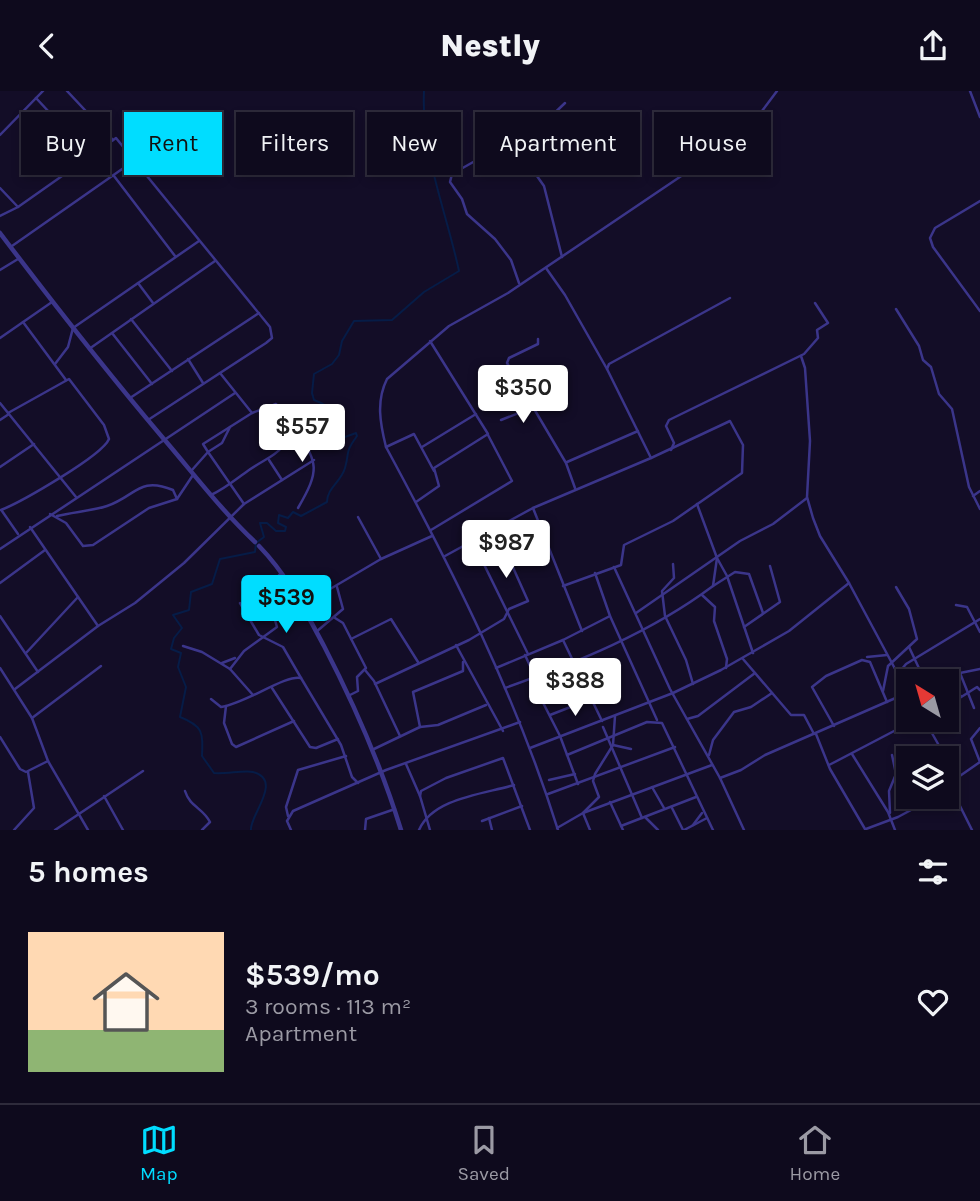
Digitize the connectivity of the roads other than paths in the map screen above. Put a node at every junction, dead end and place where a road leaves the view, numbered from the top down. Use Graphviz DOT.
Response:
graph roads {
  1 [pos="43,91"];
  2 [pos="67,91"];
  3 [pos="777,91"];
  4 [pos="970,91"];
  5 [pos="36,98"];
  6 [pos="565,103"];
  7 [pos="49,112"];
  8 [pos="556,112"];
  9 [pos="980,117"];
  10 [pos="0,135"];
  11 [pos="113,140"];
  12 [pos="110,142"];
  13 [pos="124,146"];
  14 [pos="475,161"];
  15 [pos="124,168"];
  16 [pos="64,175"];
  17 [pos="147,175"];
  18 [pos="536,175"];
  19 [pos="114,176"];
  20 [pos="0,188"];
  21 [pos="980,201"];
  22 [pos="18,208"];
  23 [pos="0,216"];
  24 [pos="0,233"];
  25 [pos="199,241"];
  26 [pos="11,247"];
  27 [pos="175,256"];
  28 [pos="562,257"];
  29 [pos="19,258"];
  30 [pos="215,261"];
  31 [pos="546,267"];
  32 [pos="0,270"];
  33 [pos="138,282"];
  34 [pos="519,283"];
  35 [pos="730,298"];
  36 [pos="52,302"];
  37 [pos="153,303"];
  38 [pos="815,303"];
  39 [pos="895,309"];
  40 [pos="980,311"];
  41 [pos="258,313"];
  42 [pos="131,319"];
  43 [pos="23,322"];
  44 [pos="73,328"];
  45 [pos="112,333"];
  46 [pos="0,338"];
  47 [pos="538,339"];
  48 [pos="429,341"];
  49 [pos="89,349"];
  50 [pos="801,356"];
  51 [pos="188,359"];
  52 [pos="55,364"];
  53 [pos="607,369"];
  54 [pos="172,371"];
  55 [pos="220,373"];
  56 [pos="66,380"];
  57 [pos="152,384"];
  58 [pos="203,384"];
  59 [pos="235,393"];
  60 [pos="130,398"];
  61 [pos="0,403"];
  62 [pos="534,407"];
  63 [pos="9,413"];
  64 [pos="251,413"];
  65 [pos="476,414"];
  66 [pos="0,420"];
  67 [pos="148,420"];
  68 [pos="501,420"];
  69 [pos="292,422"];
  70 [pos="230,428"];
  71 [pos="638,431"];
  72 [pos="488,434"];
  73 [pos="166,441"];
  74 [pos="34,444"];
  75 [pos="386,447"];
  76 [pos="422,447"];
  77 [pos="671,450"];
  78 [pos="208,452"];
  79 [pos="651,458"];
  80 [pos="269,460"];
  81 [pos="314,460"];
  82 [pos="566,463"];
  83 [pos="0,467"];
  84 [pos="434,471"];
  85 [pos="191,473"];
  86 [pos="61,476"];
  87 [pos="282,480"];
  88 [pos="233,485"];
  89 [pos="575,489"];
  90 [pos="980,491"];
  91 [pos="210,496"];
  92 [pos="973,496"];
  93 [pos="76,497"];
  94 [pos="807,497"];
  95 [pos="177,499"];
  96 [pos="416,502"];
  97 [pos="244,504"];
  98 [pos="698,504"];
  99 [pos="298,508"];
  100 [pos="533,508"];
  101 [pos="980,509"];
  102 [pos="1,511"];
  103 [pos="50,514"];
  104 [pos="56,516"];
  105 [pos="228,517"];
  106 [pos="358,517"];
  107 [pos="30,527"];
  108 [pos="431,530"];
  109 [pos="19,534"];
  110 [pos="433,535"];
  111 [pos="472,540"];
  112 [pos="0,549"];
  113 [pos="46,549"];
  114 [pos="517,555"];
  115 [pos="445,557"];
  116 [pos="717,558"];
  117 [pos="381,559"];
  118 [pos="673,564"];
  119 [pos="614,566"];
  120 [pos="770,566"];
  121 [pos="282,572"];
  122 [pos="595,573"];
  123 [pos="727,576"];
  124 [pos="0,583"];
  125 [pos="849,583"];
  126 [pos="563,586"];
  127 [pos="713,586"];
  128 [pos="337,587"];
  129 [pos="896,587"];
  130 [pos="701,595"];
  131 [pos="78,597"];
  132 [pos="661,597"];
  133 [pos="240,603"];
  134 [pos="303,605"];
  135 [pos="956,605"];
  136 [pos="508,612"];
  137 [pos="636,613"];
  138 [pos="763,613"];
  139 [pos="0,616"];
  140 [pos="610,616"];
  141 [pos="665,616"];
  142 [pos="335,618"];
  143 [pos="980,619"];
  144 [pos="975,622"];
  145 [pos="98,626"];
  146 [pos="744,627"];
  147 [pos="482,631"];
  148 [pos="582,631"];
  149 [pos="643,631"];
  150 [pos="316,632"];
  151 [pos="980,632"];
  152 [pos="266,637"];
  153 [pos="351,639"];
  154 [pos="563,640"];
  155 [pos="621,642"];
  156 [pos="456,645"];
  157 [pos="183,646"];
  158 [pos="909,647"];
  159 [pos="26,653"];
  160 [pos="753,653"];
  161 [pos="527,654"];
  162 [pos="887,655"];
  163 [pos="237,657"];
  164 [pos="867,657"];
  165 [pos="743,659"];
  166 [pos="915,660"];
  167 [pos="572,661"];
  168 [pos="219,662"];
  169 [pos="463,662"];
  170 [pos="891,663"];
  171 [pos="418,664"];
  172 [pos="101,666"];
  173 [pos="0,668"];
  174 [pos="726,668"];
  175 [pos="230,669"];
  176 [pos="496,669"];
  177 [pos="902,669"];
  178 [pos="919,669"];
  179 [pos="980,669"];
  180 [pos="365,670"];
  181 [pos="38,672"];
  182 [pos="755,673"];
  183 [pos="896,673"];
  184 [pos="300,676"];
  185 [pos="531,679"];
  186 [pos="376,684"];
  187 [pos="693,684"];
  188 [pos="272,688"];
  189 [pos="505,688"];
  190 [pos="15,689"];
  191 [pos="980,690"];
  192 [pos="883,691"];
  193 [pos="673,693"];
  194 [pos="772,693"];
  195 [pos="967,694"];
  196 [pos="254,696"];
  197 [pos="349,696"];
  198 [pos="960,696"];
  199 [pos="896,698"];
  200 [pos="974,698"];
  201 [pos="211,699"];
  202 [pos="591,699"];
  203 [pos="651,701"];
  204 [pos="887,702"];
  205 [pos="486,705"];
  206 [pos="226,706"];
  207 [pos="974,708"];
  208 [pos="550,715"];
  209 [pos="615,716"];
  210 [pos="652,716"];
  211 [pos="32,718"];
  212 [pos="687,719"];
  213 [pos="294,721"];
  214 [pos="658,721"];
  215 [pos="520,722"];
  216 [pos="602,722"];
  217 [pos="651,722"];
  218 [pos="834,726"];
  219 [pos="420,727"];
  220 [pos="603,727"];
  221 [pos="980,728"];
  222 [pos="896,730"];
  223 [pos="503,731"];
  224 [pos="615,734"];
  225 [pos="815,734"];
  226 [pos="400,736"];
  227 [pos="560,736"];
  228 [pos="0,737"];
  229 [pos="608,737"];
  230 [pos="338,739"];
  231 [pos="613,745"];
  232 [pos="675,747"];
  233 [pos="530,748"];
  234 [pos="374,749"];
  235 [pos="631,749"];
  236 [pos="851,753"];
  237 [pos="567,755"];
  238 [pos="892,755"];
  239 [pos="345,756"];
  240 [pos="709,758"];
  241 [pos="48,761"];
  242 [pos="980,762"];
  243 [pos="405,763"];
  244 [pos="712,765"];
  245 [pos="829,765"];
  246 [pos="622,768"];
  247 [pos="144,771"];
  248 [pos="28,772"];
  249 [pos="383,772"];
  250 [pos="575,774"];
  251 [pos="685,775"];
  252 [pos="959,776"];
  253 [pos="720,778"];
  254 [pos="594,779"];
  255 [pos="549,780"];
  256 [pos="358,783"];
  257 [pos="578,784"];
  258 [pos="514,785"];
  259 [pos="652,787"];
  260 [pos="185,792"];
  261 [pos="632,794"];
  262 [pos="548,795"];
  263 [pos="103,796"];
  264 [pos="420,796"];
  265 [pos="696,797"];
  266 [pos="959,799"];
  267 [pos="610,802"];
  268 [pos="522,806"];
  269 [pos="672,808"];
  270 [pos="395,809"];
  271 [pos="665,809"];
  272 [pos="912,809"];
  273 [pos="583,813"];
  274 [pos="702,813"];
  275 [pos="78,814"];
  276 [pos="288,816"];
  277 [pos="427,817"];
  278 [pos="644,817"];
  279 [pos="489,818"];
  280 [pos="707,818"];
  281 [pos="891,820"];
  282 [pos="482,821"];
  283 [pos="693,825"];
  284 [pos="622,828"];
  285 [pos="558,829"];
  286 [pos="15,830"];
  287 [pos="55,830"];
  288 [pos="88,830"];
  289 [pos="123,830"];
  290 [pos="202,830"];
  291 [pos="291,830"];
  292 [pos="365,830"];
  293 [pos="401,830"];
  294 [pos="419,830"];
  295 [pos="430,830"];
  296 [pos="492,830"];
  297 [pos="530,830"];
  298 [pos="590,830"];
  299 [pos="658,830"];
  300 [pos="684,830"];
  301 [pos="713,830"];
  302 [pos="744,830"];
  303 [pos="864,830"];
  304 [pos="895,830"];
  305 [pos="972,830"];
  1 -- 5 [label="street"];
  2 -- 11 [label="street"];
  3 -- 28 [label="street"];
  4 -- 9 [label="street"];
  5 -- 7 [label="street"];
  5 -- 10 [label="street"];
  6 -- 8 [label="street"];
  11 -- 12 [label="street"];
  11 -- 13 [label="street"];
  14 -- 34 [label="street"];
  15 -- 19 [label="street"];
  16 -- 22 [label="street"];
  17 -- 25 [label="street"];
  18 -- 28 [label="street"];
  19 -- 26 [label="street"];
  19 -- 27 [label="street"];
  20 -- 22 [label="street"];
  21 -- 40 [label="street"];
  22 -- 23 [label="street"];
  24 -- 26 [label="street"];
  25 -- 27 [label="street"];
  25 -- 30 [label="street"];
  26 -- 29 [label="street"];
  27 -- 33 [label="street"];
  28 -- 31 [label="street"];
  29 -- 32 [label="street"];
  29 -- 36 [label="street"];
  30 -- 37 [label="street"];
  30 -- 41 [label="street"];
  31 -- 34 [label="street"];
  31 -- 53 [label="street"];
  33 -- 37 [label="street"];
  33 -- 44 [label="street"];
  34 -- 48 [label="street"];
  35 -- 53 [label="street"];
  36 -- 43 [label="street"];
  36 -- 44 [label="street"];
  37 -- 42 [label="street"];
  38 -- 50 [label="street"];
  39 -- 92 [label="street"];
  41 -- 51 [label="street"];
  41 -- 55 [label="street"];
  42 -- 45 [label="street"];
  42 -- 54 [label="street"];
  43 -- 46 [label="street"];
  43 -- 52 [label="street"];
  44 -- 49 [label="street"];
  44 -- 52 [label="street"];
  45 -- 49 [label="street"];
  45 -- 57 [label="street"];
  47 -- 62 [label="street"];
  48 -- 65 [label="street"];
  48 -- 75 [label="street"];
  49 -- 60 [label="street"];
  50 -- 77 [label="street"];
  50 -- 94 [label="street"];
  51 -- 54 [label="street"];
  51 -- 58 [label="street"];
  52 -- 56 [label="street"];
  53 -- 71 [label="street"];
  54 -- 57 [label="street"];
  55 -- 58 [label="street"];
  55 -- 59 [label="street"];
  56 -- 63 [label="street"];
  56 -- 86 [label="street"];
  57 -- 60 [label="street"];
  58 -- 67 [label="street"];
  59 -- 64 [label="street"];
  59 -- 73 [label="street"];
  60 -- 67 [label="street"];
  61 -- 63 [label="street"];
  62 -- 68 [label="street"];
  62 -- 82 [label="street"];
  63 -- 66 [label="street"];
  63 -- 74 [label="street"];
  64 -- 69 [label="street"];
  64 -- 70 [label="street"];
  65 -- 72 [label="street"];
  65 -- 76 [label="street"];
  67 -- 73 [label="street"];
  69 -- 80 [label="street"];
  69 -- 81 [label="street"];
  70 -- 78 [label="street"];
  70 -- 78 [label="street"];
  71 -- 79 [label="street"];
  71 -- 82 [label="street"];
  72 -- 84 [label="street"];
  72 -- 108 [label="street"];
  73 -- 85 [label="street"];
  73 -- 93 [label="street"];
  74 -- 83 [label="street"];
  74 -- 86 [label="street"];
  75 -- 76 [label="street"];
  75 -- 96 [label="street"];
  76 -- 84 [label="street"];
  77 -- 79 [label="street"];
  77 -- 98 [label="street"];
  78 -- 85 [label="street"];
  78 -- 88 [label="street"];
  79 -- 89 [label="street"];
  80 -- 87 [label="street"];
  80 -- 88 [label="street"];
  81 -- 87 [label="street"];
  81 -- 99 [label="street"];
  82 -- 89 [label="street"];
  84 -- 96 [label="street"];
  85 -- 91 [label="street"];
  85 -- 95 [label="street"];
  86 -- 93 [label="street"];
  86 -- 102 [label="street"];
  87 -- 97 [label="street"];
  88 -- 91 [label="street"];
  88 -- 97 [label="street"];
  89 -- 100 [label="street"];
  90 -- 92 [label="street"];
  91 -- 105 [label="street"];
  92 -- 101 [label="street"];
  93 -- 103 [label="street"];
  94 -- 116 [label="street"];
  94 -- 125 [label="street"];
  95 -- 104 [label="street"];
  95 -- 104 [label="street"];
  96 -- 108 [label="street"];
  97 -- 105 [label="street"];
  98 -- 116 [label="street"];
  98 -- 119 [label="street"];
  100 -- 111 [label="street"];
  100 -- 126 [label="street"];
  102 -- 109 [label="street"];
  103 -- 104 [label="street"];
  103 -- 107 [label="street"];
  105 -- 121 [label="street"];
  105 -- 145 [label="street"];
  106 -- 117 [label="street"];
  107 -- 109 [label="street"];
  107 -- 113 [label="street"];
  108 -- 110 [label="street"];
  109 -- 112 [label="street"];
  110 -- 115 [label="street"];
  110 -- 117 [label="street"];
  111 -- 115 [label="street"];
  111 -- 136 [label="street"];
  113 -- 124 [label="street"];
  113 -- 131 [label="street"];
  114 -- 136 [label="street"];
  115 -- 147 [label="street"];
  116 -- 123 [label="street"];
  116 -- 127 [label="street"];
  116 -- 132 [label="street"];
  117 -- 128 [label="street"];
  118 -- 132 [label="street"];
  119 -- 122 [label="street"];
  119 -- 137 [label="street"];
  120 -- 138 [label="street"];
  121 -- 134 [label="street"];
  121 -- 152 [label="street"];
  122 -- 126 [label="street"];
  122 -- 140 [label="street"];
  123 -- 127 [label="street"];
  123 -- 138 [label="street"];
  123 -- 146 [label="street"];
  125 -- 160 [label="street"];
  125 -- 162 [label="street"];
  126 -- 148 [label="street"];
  127 -- 130 [label="street"];
  128 -- 134 [label="street"];
  128 -- 142 [label="street"];
  129 -- 158 [label="street"];
  130 -- 141 [label="street"];
  130 -- 174 [label="street"];
  131 -- 145 [label="street"];
  131 -- 159 [label="street"];
  132 -- 137 [label="street"];
  132 -- 141 [label="street"];
  133 -- 152 [label="street"];
  134 -- 150 [label="street"];
  135 -- 144 [label="street"];
  136 -- 147 [label="street"];
  136 -- 161 [label="street"];
  137 -- 149 [label="street"];
  138 -- 146 [label="street"];
  139 -- 159 [label="street"];
  140 -- 148 [label="street"];
  140 -- 155 [label="street"];
  141 -- 149 [label="street"];
  141 -- 187 [label="street"];
  142 -- 150 [label="street"];
  142 -- 153 [label="street"];
  143 -- 144 [label="street"];
  144 -- 151 [label="street"];
  144 -- 166 [label="street"];
  145 -- 181 [label="street"];
  146 -- 160 [label="street"];
  147 -- 156 [label="street"];
  147 -- 176 [label="street"];
  148 -- 154 [label="street"];
  149 -- 155 [label="street"];
  149 -- 193 [label="street"];
  150 -- 197 [label="street"];
  152 -- 163 [label="street"];
  152 -- 184 [label="street"];
  153 -- 171 [label="street"];
  153 -- 180 [label="street"];
  154 -- 161 [label="street"];
  154 -- 167 [label="street"];
  155 -- 167 [label="street"];
  155 -- 203 [label="street"];
  156 -- 169 [label="street"];
  156 -- 171 [label="street"];
  157 -- 168 [label="street"];
  158 -- 166 [label="street"];
  158 -- 170 [label="street"];
  159 -- 181 [label="street"];
  160 -- 165 [label="street"];
  161 -- 176 [label="street"];
  161 -- 185 [label="street"];
  162 -- 164 [label="street"];
  162 -- 170 [label="street"];
  163 -- 168 [label="street"];
  163 -- 175 [label="street"];
  165 -- 174 [label="street"];
  165 -- 182 [label="street"];
  166 -- 177 [label="street"];
  166 -- 178 [label="street"];
  167 -- 185 [label="street"];
  167 -- 202 [label="street"];
  168 -- 175 [label="street"];
  169 -- 205 [label="street"];
  169 -- 219 [label="street"];
  170 -- 183 [label="street"];
  170 -- 192 [label="street"];
  171 -- 186 [label="street"];
  172 -- 211 [label="street"];
  173 -- 190 [label="street"];
  174 -- 187 [label="street"];
  175 -- 196 [label="street"];
  176 -- 189 [label="street"];
  179 -- 195 [label="street"];
  180 -- 186 [label="street"];
  180 -- 197 [label="street"];
  181 -- 190 [label="street"];
  182 -- 194 [label="street"];
  182 -- 212 [label="street"];
  184 -- 188 [label="street"];
  184 -- 230 [label="street"];
  185 -- 189 [label="street"];
  185 -- 208 [label="street"];
  186 -- 226 [label="street"];
  187 -- 193 [label="street"];
  188 -- 196 [label="street"];
  188 -- 213 [label="street"];
  189 -- 215 [label="street"];
  190 -- 211 [label="street"];
  191 -- 195 [label="street"];
  192 -- 204 [label="street"];
  192 -- 218 [label="street"];
  193 -- 203 [label="street"];
  193 -- 212 [label="street"];
  194 -- 225 [label="street"];
  194 -- 240 [label="street"];
  195 -- 198 [label="street"];
  195 -- 200 [label="street"];
  195 -- 207 [label="street"];
  196 -- 206 [label="street"];
  197 -- 234 [label="street"];
  199 -- 204 [label="street"];
  201 -- 206 [label="street"];
  202 -- 208 [label="street"];
  202 -- 216 [label="street"];
  203 -- 209 [label="street"];
  203 -- 210 [label="street"];
  204 -- 218 [label="street"];
  205 -- 219 [label="street"];
  205 -- 223 [label="street"];
  206 -- 213 [label="street"];
  208 -- 227 [label="street"];
  209 -- 216 [label="street"];
  209 -- 224 [label="street"];
  210 -- 214 [label="street"];
  210 -- 217 [label="street"];
  211 -- 241 [label="street"];
  212 -- 240 [label="street"];
  213 -- 230 [label="street"];
  214 -- 217 [label="street"];
  214 -- 232 [label="street"];
  215 -- 223 [label="street"];
  215 -- 233 [label="street"];
  216 -- 227 [label="street"];
  217 -- 224 [label="street"];
  218 -- 225 [label="street"];
  219 -- 226 [label="street"];
  220 -- 229 [label="street"];
  221 -- 242 [label="street"];
  222 -- 236 [label="street"];
  223 -- 243 [label="street"];
  224 -- 229 [label="street"];
  224 -- 231 [label="street"];
  225 -- 245 [label="street"];
  225 -- 253 [label="street"];
  226 -- 234 [label="street"];
  227 -- 233 [label="street"];
  227 -- 237 [label="street"];
  228 -- 248 [label="street"];
  229 -- 231 [label="street"];
  229 -- 237 [label="street"];
  230 -- 239 [label="street"];
  231 -- 235 [label="street"];
  231 -- 246 [label="street"];
  231 -- 254 [label="street"];
  232 -- 246 [label="street"];
  232 -- 251 [label="street"];
  233 -- 262 [label="street"];
  234 -- 249 [label="street"];
  236 -- 245 [label="street"];
  236 -- 281 [label="street"];
  237 -- 250 [label="street"];
  238 -- 281 [label="street"];
  239 -- 256 [label="street"];
  239 -- 276 [label="street"];
  240 -- 244 [label="street"];
  241 -- 248 [label="street"];
  241 -- 275 [label="street"];
  242 -- 252 [label="street"];
  243 -- 249 [label="street"];
  243 -- 264 [label="street"];
  244 -- 251 [label="street"];
  244 -- 253 [label="street"];
  245 -- 303 [label="street"];
  246 -- 254 [label="street"];
  246 -- 261 [label="street"];
  247 -- 263 [label="street"];
  248 -- 286 [label="street"];
  249 -- 256 [label="street"];
  249 -- 270 [label="street"];
  250 -- 255 [label="street"];
  250 -- 257 [label="street"];
  251 -- 259 [label="street"];
  251 -- 265 [label="street"];
  253 -- 302 [label="street"];
  254 -- 257 [label="street"];
  254 -- 273 [label="street"];
  256 -- 276 [label="street"];
  257 -- 262 [label="street"];
  258 -- 264 [label="street"];
  258 -- 268 [label="street"];
  258 -- 277 [label="street"];
  259 -- 261 [label="street"];
  259 -- 271 [label="street"];
  260 -- 290 [label="street"];
  261 -- 267 [label="street"];
  261 -- 278 [label="street"];
  262 -- 285 [label="street"];
  263 -- 275 [label="street"];
  263 -- 289 [label="street"];
  264 -- 277 [label="street"];
  265 -- 271 [label="street"];
  265 -- 280 [label="street"];
  266 -- 305 [label="street"];
  267 -- 273 [label="street"];
  267 -- 284 [label="street"];
  268 -- 279 [label="street"];
  268 -- 297 [label="street"];
  269 -- 300 [label="street"];
  270 -- 292 [label="street"];
  270 -- 293 [label="street"];
  271 -- 278 [label="street"];
  272 -- 281 [label="street"];
  273 -- 285 [label="street"];
  273 -- 298 [label="street"];
  274 -- 283 [label="street"];
  275 -- 287 [label="street"];
  275 -- 288 [label="street"];
  276 -- 291 [label="street"];
  277 -- 294 [label="street"];
  277 -- 295 [label="street"];
  278 -- 284 [label="street"];
  278 -- 299 [label="street"];
  279 -- 282 [label="street"];
  279 -- 296 [label="street"];
  280 -- 283 [label="street"];
  280 -- 301 [label="street"];
  281 -- 303 [label="street"];
  281 -- 304 [label="street"];
  283 -- 300 [label="street"];
}
